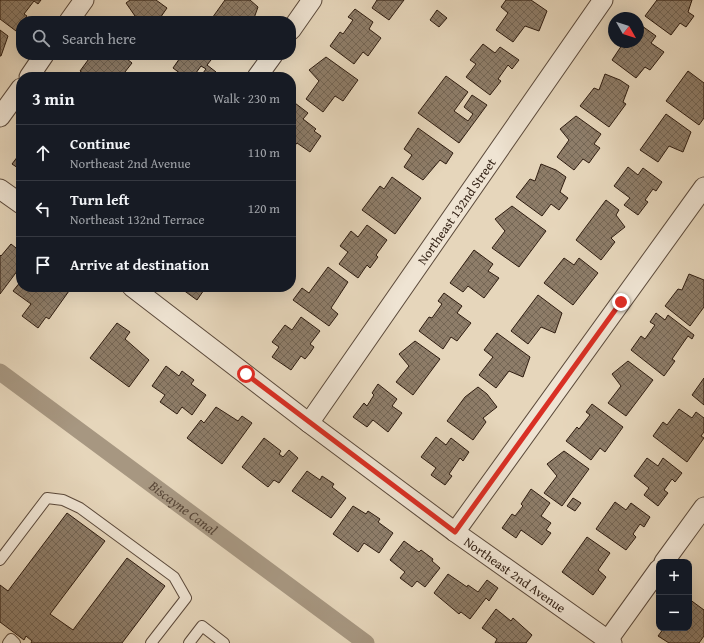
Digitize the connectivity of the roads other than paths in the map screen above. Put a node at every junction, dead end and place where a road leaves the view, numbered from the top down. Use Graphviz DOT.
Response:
graph roads {
  1 [pos="84,0"];
  2 [pos="312,0"];
  3 [pos="603,0"];
  4 [pos="72,16"];
  5 [pos="296,23"];
  6 [pos="40,60"];
  7 [pos="269,60"];
  8 [pos="32,72"];
  9 [pos="261,72"];
  10 [pos="16,95"];
  11 [pos="0,117"];
  12 [pos="704,187"];
  13 [pos="0,189"];
  14 [pos="16,200"];
  15 [pos="139,292"];
  16 [pos="309,423"];
  17 [pos="704,506"];
  18 [pos="455,532"];
  19 [pos="666,559"];
  20 [pos="0,560"];
  21 [pos="656,573"];
  22 [pos="610,642"];
  23 [pos="8,643"];
  24 [pos="15,643"];
  25 [pos="151,643"];
  26 [pos="189,643"];
  27 [pos="224,643"];
  1 -- 4 [label="street"];
  2 -- 5 [label="street"];
  3 -- 16 [label="street, Northeast 132nd Street"];
  6 -- 8 [label="street"];
  7 -- 9 [label="street"];
  10 -- 11 [label="street"];
  12 -- 18 [label="street"];
  13 -- 14 [label="street"];
  15 -- 16 [label="street, Northeast 2nd Avenue"];
  16 -- 18 [label="street, Northeast 2nd Avenue"];
  17 -- 19 [label="street"];
  18 -- 22 [label="street, Northeast 2nd Avenue"];
  20 -- 25 [label="lane"];
  21 -- 22 [label="street"];
  23 -- 24 [label="lane"];
  26 -- 27 [label="lane"];
}
